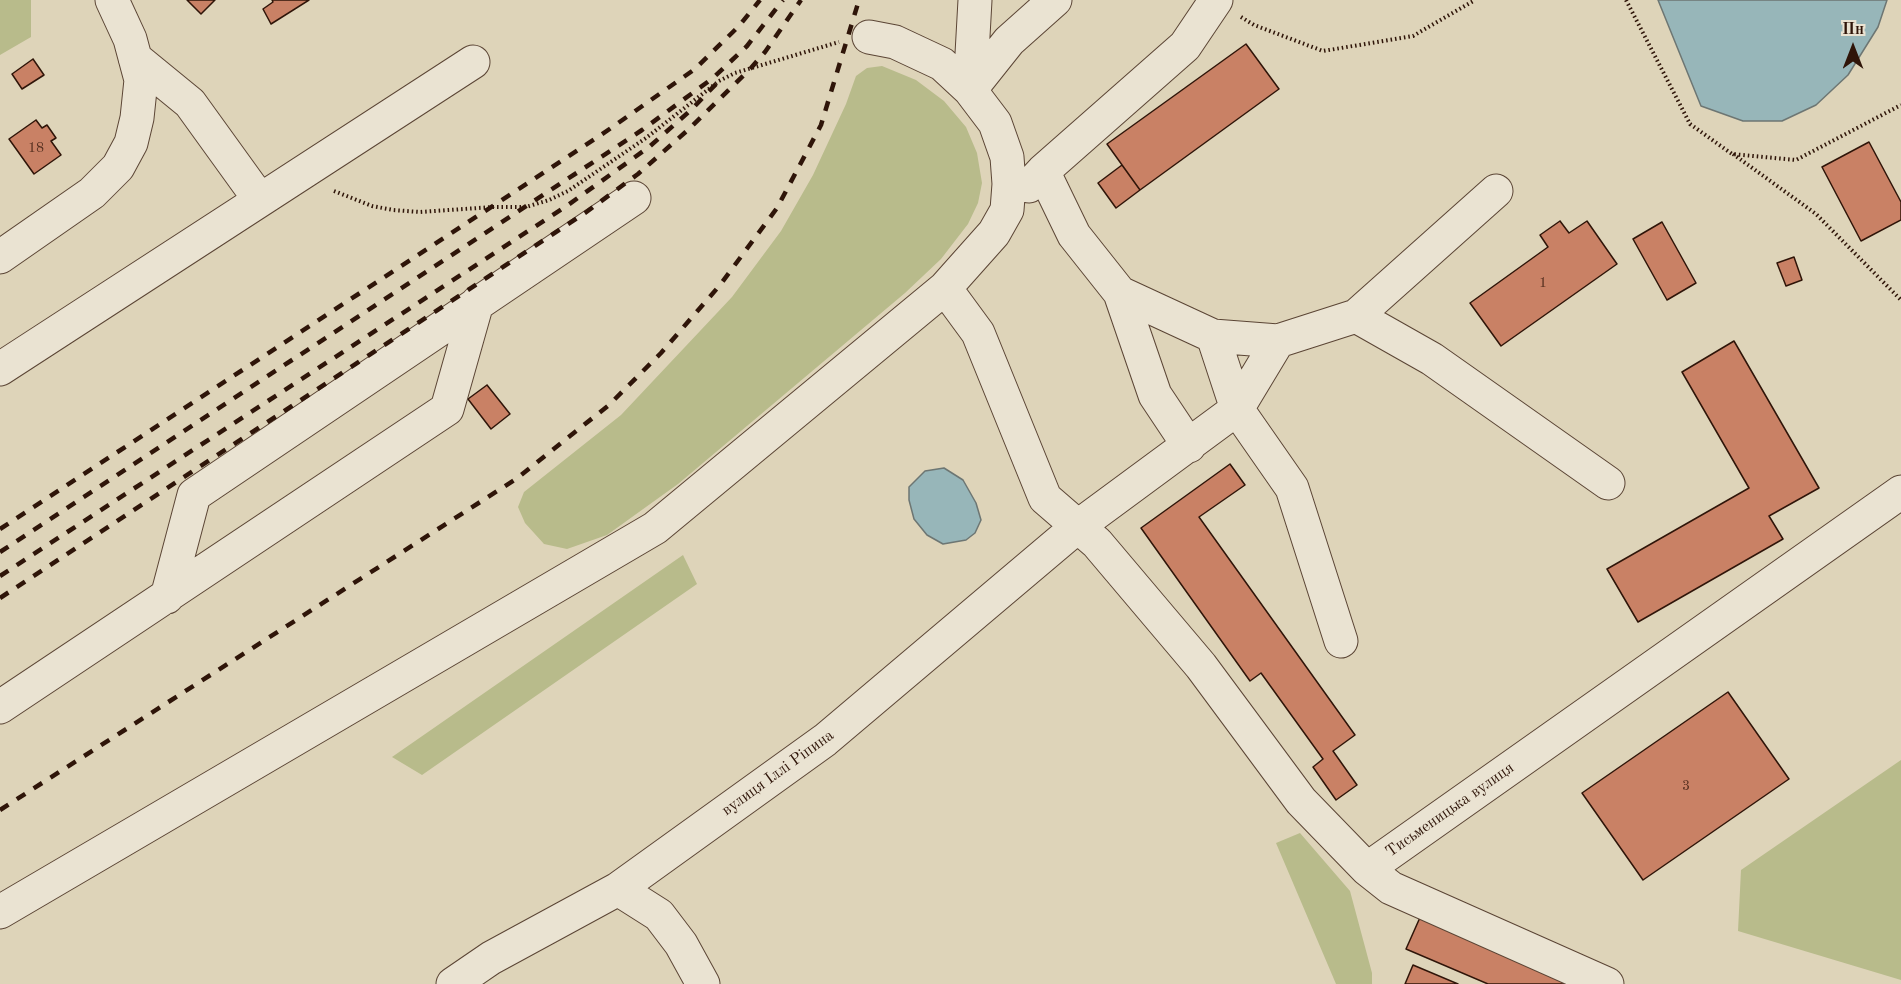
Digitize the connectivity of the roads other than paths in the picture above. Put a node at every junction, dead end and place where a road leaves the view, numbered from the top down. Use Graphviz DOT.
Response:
graph roads {
  1 [pos="112,0"];
  2 [pos="975,0"];
  3 [pos="1055,0"];
  4 [pos="1226,6"];
  5 [pos="869,37"];
  6 [pos="135,58"];
  7 [pos="473,62"];
  8 [pos="970,90"];
  9 [pos="1043,171"];
  10 [pos="1496,191"];
  11 [pos="634,198"];
  12 [pos="260,200"];
  13 [pos="1007,210"];
  14 [pos="0,257"];
  15 [pos="945,288"];
  16 [pos="1120,293"];
  17 [pos="477,303"];
  18 [pos="1356,316"];
  19 [pos="1213,336"];
  20 [pos="1278,341"];
  21 [pos="0,369"];
  22 [pos="1237,409"];
  23 [pos="1189,446"];
  24 [pos="1608,483"];
  25 [pos="1901,492"];
  26 [pos="1077,527"];
  27 [pos="167,597"];
  28 [pos="1341,641"];
  29 [pos="0,707"];
  30 [pos="1367,869"];
  31 [pos="618,889"];
  32 [pos="0,912"];
  33 [pos="453,984"];
  34 [pos="704,984"];
  35 [pos="1607,984"];
  1 -- 6 [label="street"];
  2 -- 8 [label="street"];
  3 -- 8 [label="street"];
  4 -- 9 [label="street"];
  5 -- 8 [label="street"];
  6 -- 12 [label="street"];
  6 -- 14 [label="street"];
  7 -- 12 [label="street"];
  8 -- 13 [label="street"];
  9 -- 13 [label="street"];
  9 -- 16 [label="street"];
  10 -- 18 [label="street"];
  11 -- 17 [label="street"];
  12 -- 21 [label="street"];
  13 -- 15 [label="street"];
  15 -- 26 [label="street"];
  15 -- 32 [label="street"];
  16 -- 19 [label="street"];
  16 -- 23 [label="street"];
  17 -- 27 [label="street"];
  17 -- 27 [label="street"];
  18 -- 20 [label="street"];
  18 -- 24 [label="street"];
  19 -- 20 [label="street"];
  19 -- 22 [label="street"];
  20 -- 22 [label="street"];
  22 -- 23 [label="street, вулиця Іллі Ріпина"];
  22 -- 28 [label="street"];
  23 -- 26 [label="street, вулиця Іллі Ріпина"];
  25 -- 30 [label="street, Тисьменицька вулиця"];
  26 -- 30 [label="street"];
  26 -- 31 [label="street, вулиця Іллі Ріпина"];
  27 -- 29 [label="street"];
  30 -- 35 [label="street"];
  31 -- 33 [label="street, вулиця Іллі Ріпина"];
  31 -- 34 [label="street"];
}
